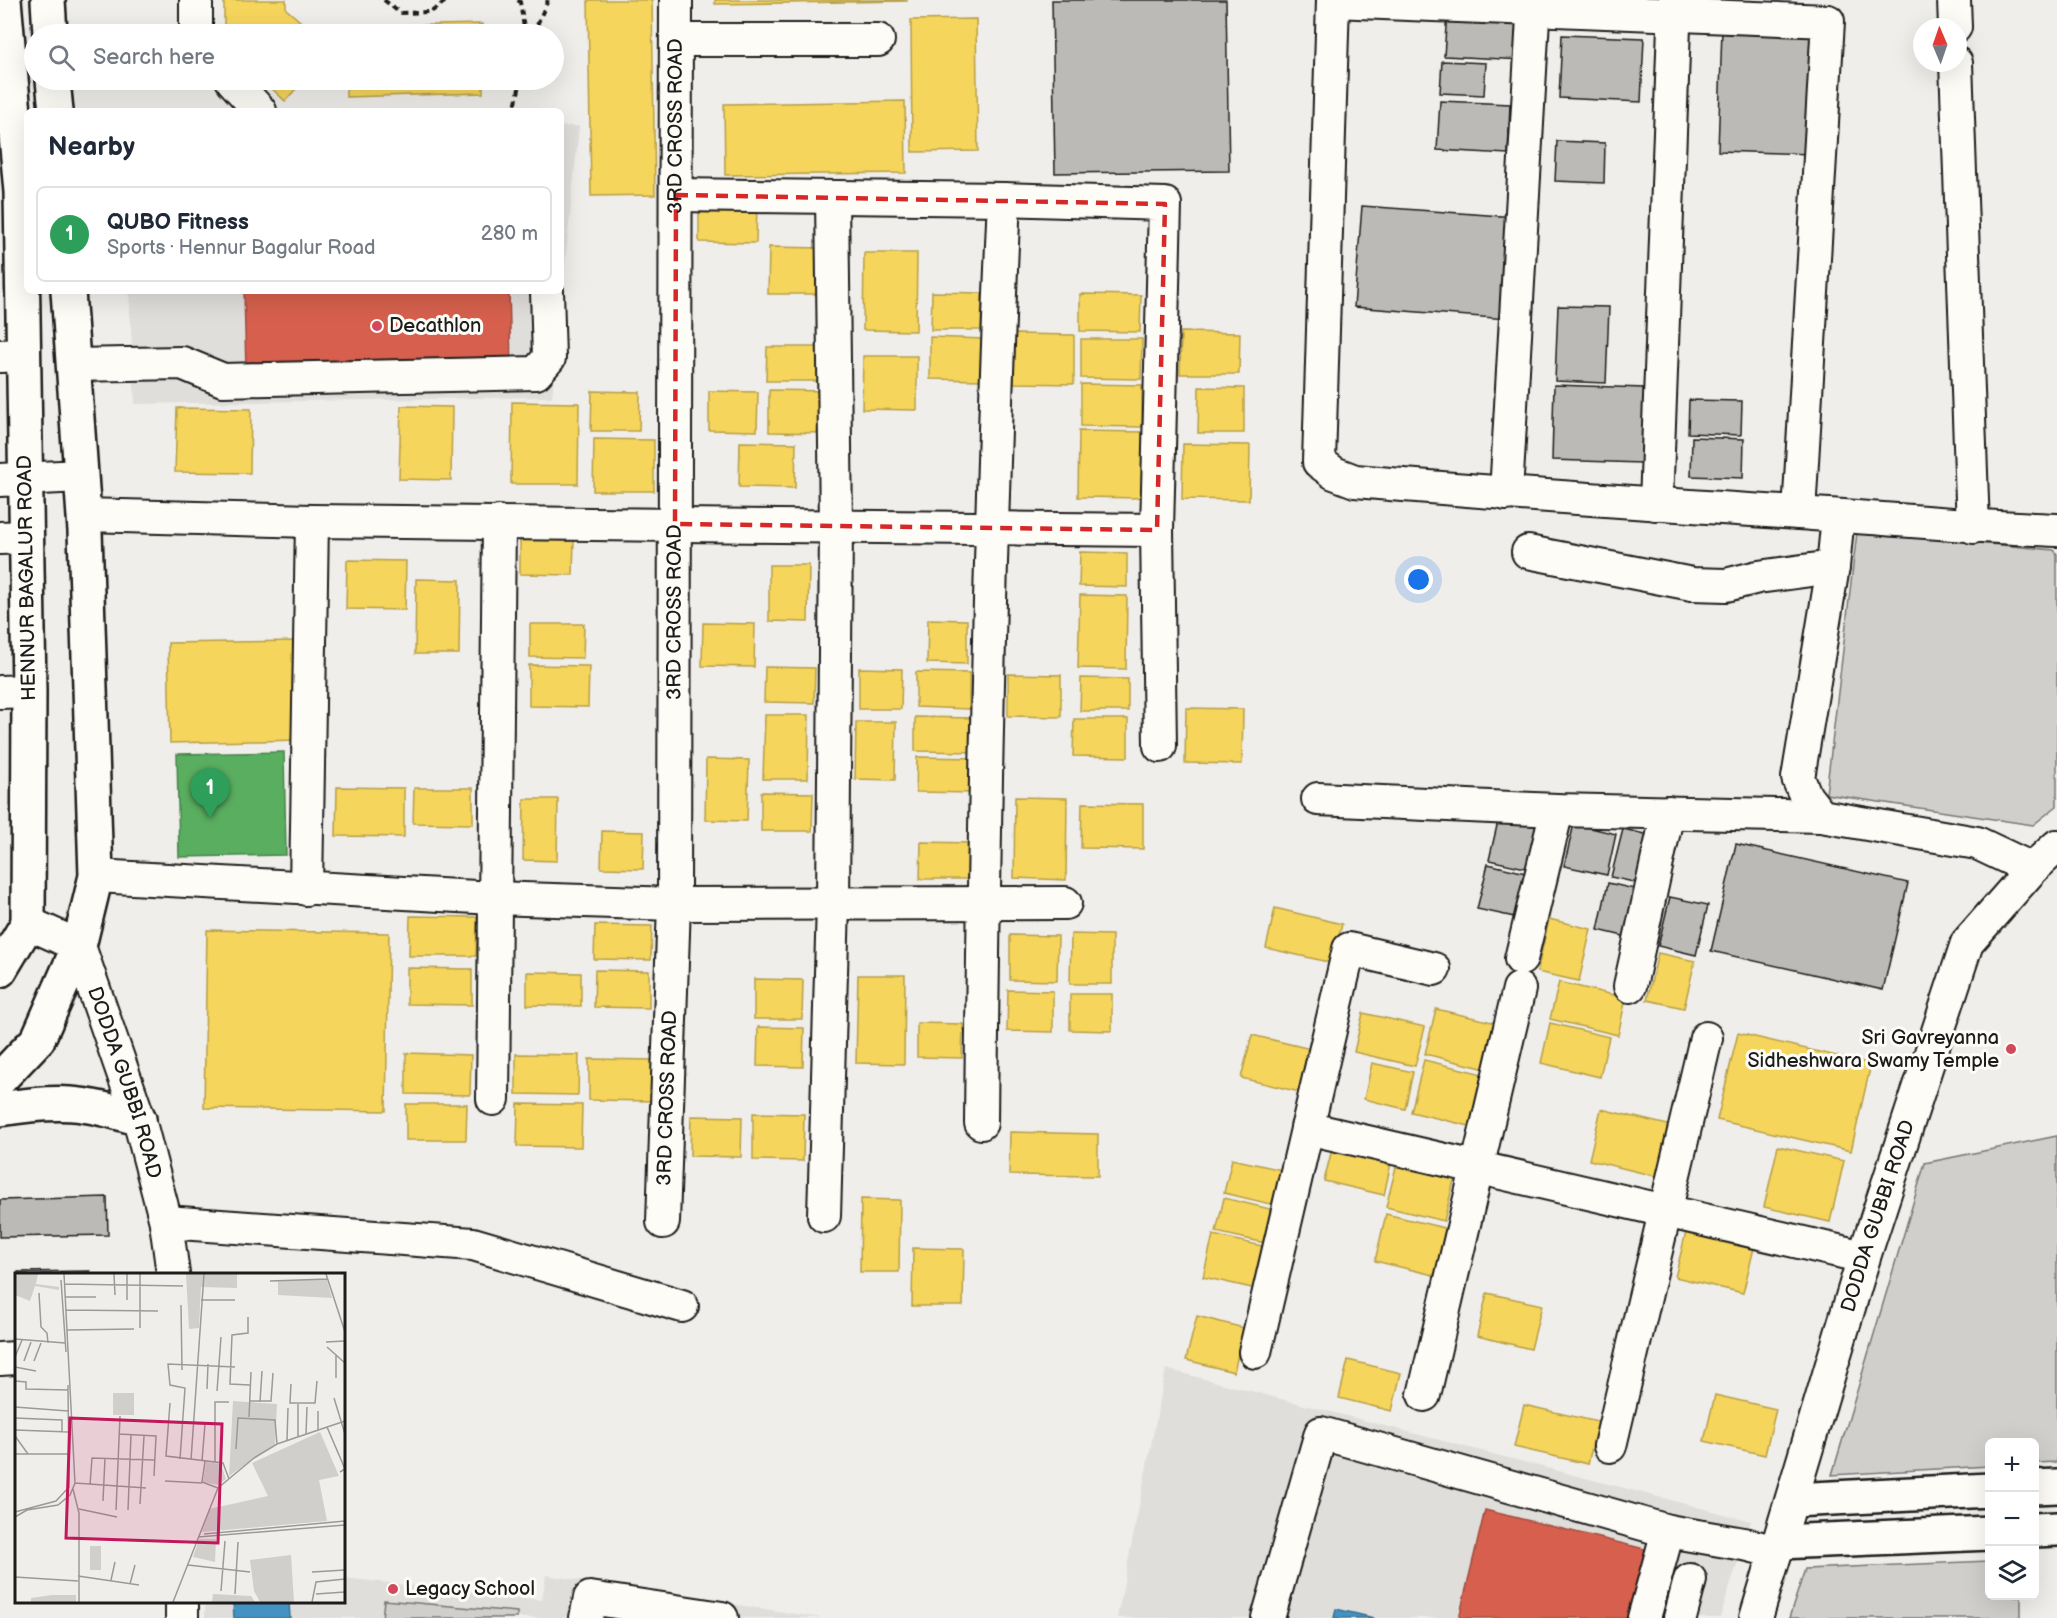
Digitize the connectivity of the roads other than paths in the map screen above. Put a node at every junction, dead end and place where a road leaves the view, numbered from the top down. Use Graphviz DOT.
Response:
graph roads {
  1 [pos="4,0"];
  2 [pos="48,0"];
  3 [pos="196,0"];
  4 [pos="676,0"];
  5 [pos="1954,0"];
  6 [pos="1333,1"];
  7 [pos="1534,5"];
  8 [pos="1675,7"];
  9 [pos="1955,18"];
  10 [pos="49,24"];
  11 [pos="196,24"];
  12 [pos="676,40"];
  13 [pos="878,40"];
  14 [pos="1956,72"];
  15 [pos="54,90"];
  16 [pos="241,90"];
  17 [pos="56,108"];
  18 [pos="257,108"];
  19 [pos="8,129"];
  20 [pos="10,191"];
  21 [pos="676,195"];
  22 [pos="832,198"];
  23 [pos="1004,199"];
  24 [pos="68,294"];
  25 [pos="547,294"];
  26 [pos="12,356"];
  27 [pos="73,365"];
  28 [pos="81,477"];
  29 [pos="13,480"];
  30 [pos="1506,494"];
  31 [pos="1656,504"];
  32 [pos="1799,513"];
  33 [pos="84,515"];
  34 [pos="1838,516"];
  35 [pos="312,521"];
  36 [pos="499,522"];
  37 [pos="675,524"];
  38 [pos="836,526"];
  39 [pos="1973,527"];
  40 [pos="991,528"];
  41 [pos="1157,530"];
  42 [pos="2057,530"];
  43 [pos="13,538"];
  44 [pos="1528,552"];
  45 [pos="1833,567"];
  46 [pos="15,692"];
  47 [pos="1160,746"];
  48 [pos="1318,799"];
  49 [pos="1557,810"];
  50 [pos="1668,812"];
  51 [pos="1821,816"];
  52 [pos="2057,846"];
  53 [pos="2032,868"];
  54 [pos="96,876"];
  55 [pos="306,889"];
  56 [pos="494,898"];
  57 [pos="983,902"];
  58 [pos="1065,903"];
  59 [pos="674,904"];
  60 [pos="833,904"];
  61 [pos="28,923"];
  62 [pos="79,946"];
  63 [pos="1434,969"];
  64 [pos="0,970"];
  65 [pos="1630,986"];
  66 [pos="1706,1038"];
  67 [pos="0,1079"];
  68 [pos="493,1099"];
  69 [pos="0,1109"];
  70 [pos="139,1119"];
  71 [pos="981,1123"];
  72 [pos="1307,1128"];
  73 [pos="1477,1167"];
  74 [pos="1665,1211"];
  75 [pos="824,1216"];
  76 [pos="166,1222"];
  77 [pos="663,1222"];
  78 [pos="1864,1257"];
  79 [pos="174,1273"];
  80 [pos="682,1306"];
  81 [pos="1255,1352"];
  82 [pos="15,1358"];
  83 [pos="0,1359"];
  84 [pos="1424,1395"];
  85 [pos="1610,1446"];
  86 [pos="2057,1486"];
  87 [pos="2039,1487"];
  88 [pos="1985,1490"];
  89 [pos="1793,1500"];
  90 [pos="2039,1530"];
  91 [pos="2057,1530"];
  92 [pos="1668,1531"];
  93 [pos="1985,1533"];
  94 [pos="1778,1547"];
  95 [pos="1690,1580"];
  96 [pos="586,1618"];
  97 [pos="722,1618"];
  98 [pos="1268,1618"];
  99 [pos="1644,1618"];
  100 [pos="1680,1618"];
  101 [pos="1756,1618"];
  1 -- 19 [label="main road, HENNUR BAGALUR ROAD"];
  2 -- 10 [label="main road"];
  3 -- 11 [label="street"];
  4 -- 12 [label="street, 3RD CROSS ROAD"];
  5 -- 9 [label="street"];
  6 -- 7 [label="street"];
  6 -- 30 [label="street"];
  7 -- 8 [label="street"];
  7 -- 30 [label="street"];
  8 -- 31 [label="street"];
  8 -- 32 [label="street"];
  12 -- 13 [label="street"];
  12 -- 21 [label="street, 3RD CROSS ROAD"];
  14 -- 39 [label="street"];
  15 -- 17 [label="main road"];
  16 -- 18 [label="street"];
  19 -- 20 [label="main road, HENNUR BAGALUR ROAD"];
  20 -- 26 [label="main road, HENNUR BAGALUR ROAD"];
  21 -- 22 [label="street"];
  21 -- 37 [label="street, 3RD CROSS ROAD"];
  22 -- 23 [label="street"];
  22 -- 38 [label="street"];
  23 -- 40 [label="street"];
  23 -- 41 [label="street"];
  24 -- 27 [label="main road"];
  25 -- 27 [label="street"];
  26 -- 29 [label="main road, HENNUR BAGALUR ROAD"];
  27 -- 28 [label="main road"];
  28 -- 29 [label="street"];
  28 -- 33 [label="main road"];
  29 -- 43 [label="main road, HENNUR BAGALUR ROAD"];
  30 -- 31 [label="street"];
  31 -- 32 [label="street"];
  32 -- 34 [label="street"];
  33 -- 35 [label="street"];
  33 -- 54 [label="main road"];
  34 -- 39 [label="street"];
  34 -- 45 [label="street"];
  35 -- 36 [label="street"];
  35 -- 55 [label="street"];
  36 -- 37 [label="street"];
  36 -- 56 [label="street"];
  37 -- 38 [label="street"];
  37 -- 59 [label="street, 3RD CROSS ROAD"];
  38 -- 40 [label="street"];
  38 -- 60 [label="street"];
  39 -- 42 [label="street"];
  40 -- 41 [label="street"];
  40 -- 57 [label="street"];
  41 -- 47 [label="street"];
  43 -- 46 [label="main road, HENNUR BAGALUR ROAD"];
  44 -- 45 [label="street"];
  45 -- 51 [label="street"];
  46 -- 61 [label="main road, HENNUR BAGALUR ROAD"];
  48 -- 49 [label="street"];
  49 -- 50 [label="street"];
  49 -- 73 [label="street"];
  50 -- 51 [label="street"];
  50 -- 65 [label="street"];
  51 -- 53 [label="street"];
  52 -- 53 [label="street, DODDA GUBBI ROAD"];
  53 -- 78 [label="street, DODDA GUBBI ROAD"];
  54 -- 55 [label="street"];
  54 -- 62 [label="main road"];
  55 -- 56 [label="street"];
  56 -- 59 [label="street"];
  56 -- 68 [label="street"];
  57 -- 58 [label="street"];
  57 -- 60 [label="street"];
  57 -- 71 [label="street"];
  59 -- 60 [label="street"];
  59 -- 77 [label="street, 3RD CROSS ROAD"];
  60 -- 75 [label="street"];
  61 -- 62 [label="street"];
  61 -- 64 [label="main road"];
  62 -- 67 [label="main road"];
  62 -- 70 [label="street, DODDA GUBBI ROAD"];
  63 -- 72 [label="street"];
  66 -- 74 [label="street"];
  69 -- 70 [label="main road"];
  70 -- 76 [label="street, DODDA GUBBI ROAD"];
  72 -- 73 [label="street"];
  72 -- 81 [label="street"];
  73 -- 74 [label="street"];
  73 -- 84 [label="street"];
  74 -- 78 [label="street"];
  74 -- 85 [label="street"];
  76 -- 79 [label="street, DODDA GUBBI ROAD"];
  76 -- 80 [label="street"];
  78 -- 89 [label="street, DODDA GUBBI ROAD"];
  82 -- 83 [label="street"];
  86 -- 87 [label="main road"];
  88 -- 89 [label="main road"];
  89 -- 94 [label="street, DODDA GUBBI ROAD"];
  90 -- 91 [label="main road"];
  92 -- 94 [label="street"];
  92 -- 98 [label="street"];
  92 -- 99 [label="street"];
  93 -- 94 [label="main road"];
  94 -- 101 [label="street, DODDA GUBBI ROAD"];
  95 -- 100 [label="street"];
  96 -- 97 [label="street"];
}
